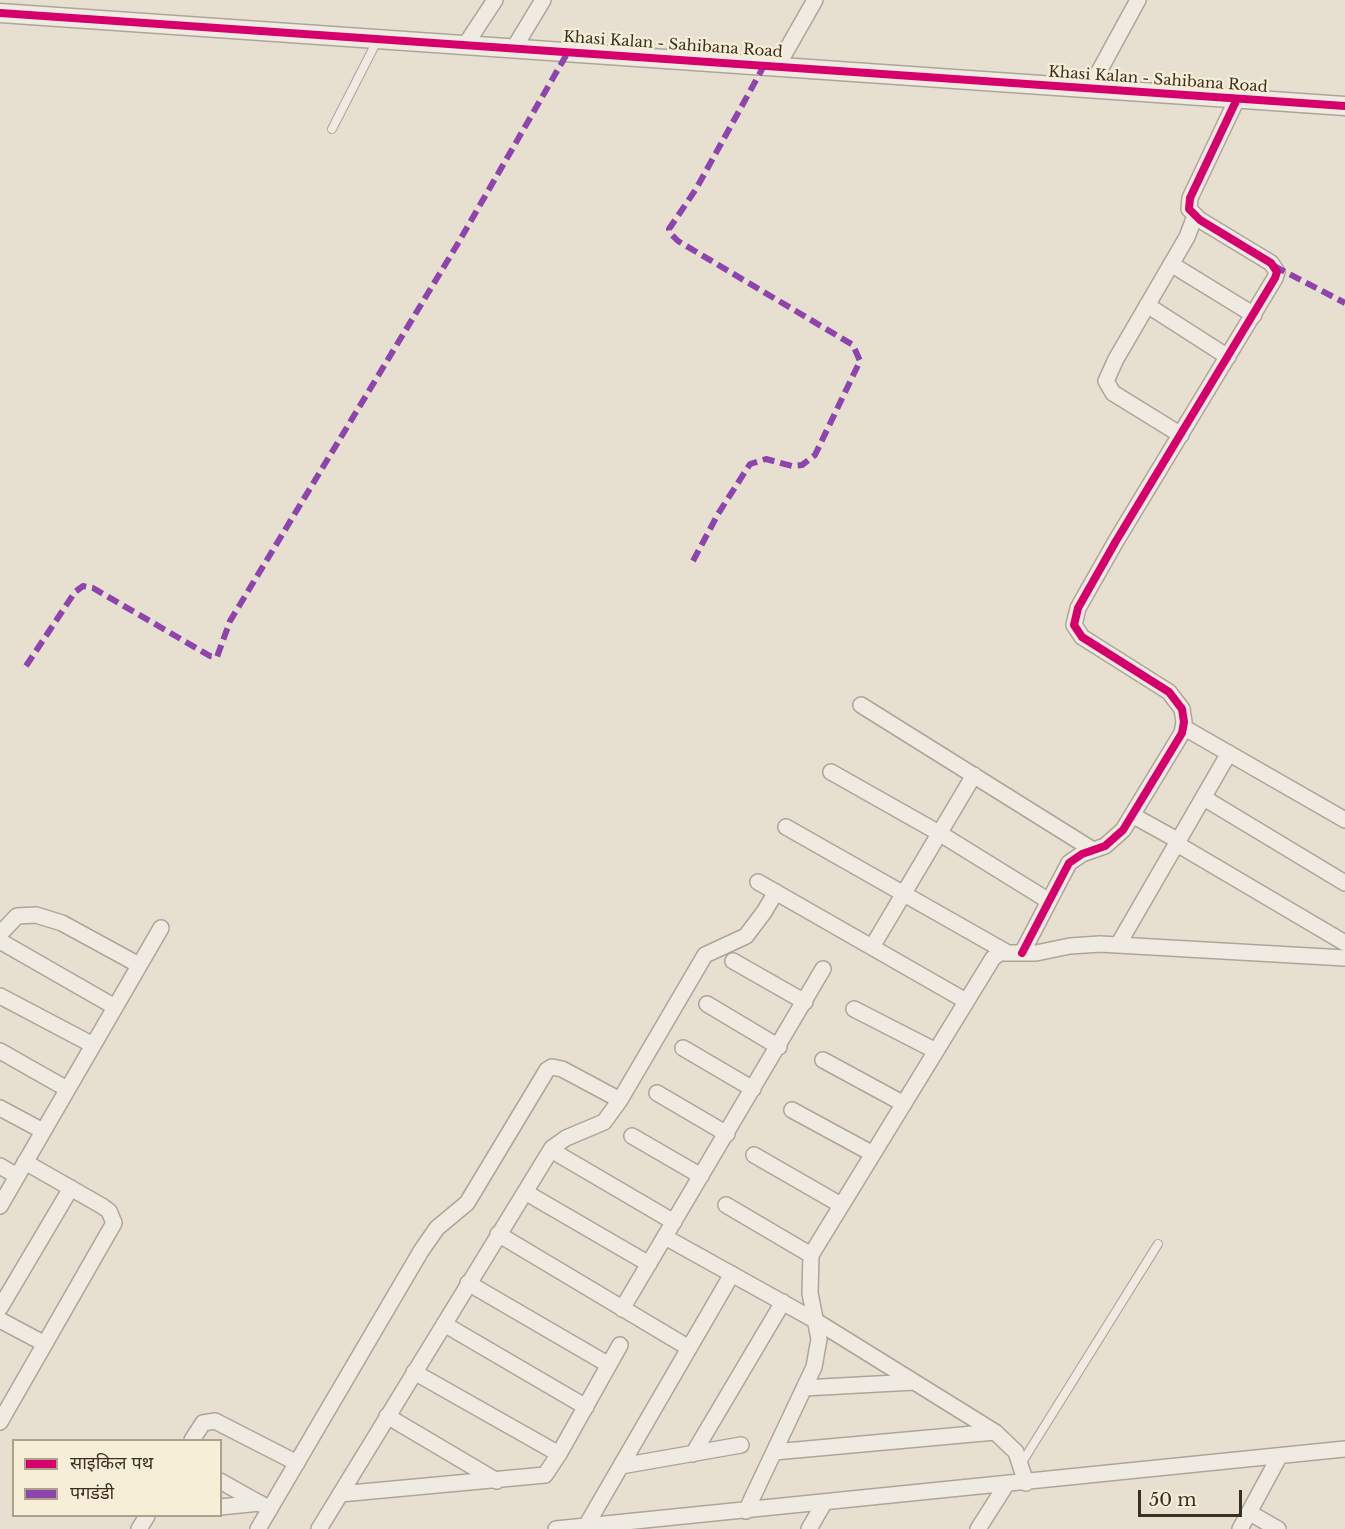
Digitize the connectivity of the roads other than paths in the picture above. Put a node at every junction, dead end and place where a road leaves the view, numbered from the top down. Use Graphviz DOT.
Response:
graph roads {
  1 [pos="495,0"];
  2 [pos="543,0"];
  3 [pos="815,0"];
  4 [pos="1138,0"];
  5 [pos="10,9"];
  6 [pos="378,38"];
  7 [pos="466,45"];
  8 [pos="514,48"];
  9 [pos="778,66"];
  10 [pos="1090,88"];
  11 [pos="1237,99"];
  12 [pos="1345,106"];
  13 [pos="332,129"];
  14 [pos="1195,216"];
  15 [pos="1171,264"];
  16 [pos="1147,305"];
  17 [pos="1254,315"];
  18 [pos="1228,357"];
  19 [pos="1181,435"];
  20 [pos="861,705"];
  21 [pos="1183,727"];
  22 [pos="1229,753"];
  23 [pos="831,772"];
  24 [pos="974,775"];
  25 [pos="1204,798"];
  26 [pos="1132,815"];
  27 [pos="1345,820"];
  28 [pos="786,828"];
  29 [pos="939,833"];
  30 [pos="1178,842"];
  31 [pos="1093,850"];
  32 [pos="758,882"];
  33 [pos="1345,883"];
  34 [pos="776,892"];
  35 [pos="905,893"];
  36 [pos="1049,901"];
  37 [pos="161,928"];
  38 [pos="0,934"];
  39 [pos="0,941"];
  40 [pos="1118,945"];
  41 [pos="872,947"];
  42 [pos="1015,953"];
  43 [pos="1344,953"];
  44 [pos="733,961"];
  45 [pos="139,965"];
  46 [pos="823,969"];
  47 [pos="0,996"];
  48 [pos="966,1000"];
  49 [pos="805,1002"];
  50 [pos="707,1004"];
  51 [pos="115,1007"];
  52 [pos="854,1009"];
  53 [pos="93,1045"];
  54 [pos="779,1047"];
  55 [pos="683,1048"];
  56 [pos="0,1051"];
  57 [pos="936,1051"];
  58 [pos="823,1060"];
  59 [pos="67,1089"];
  60 [pos="753,1089"];
  61 [pos="657,1093"];
  62 [pos="620,1100"];
  63 [pos="904,1104"];
  64 [pos="0,1108"];
  65 [pos="792,1110"];
  66 [pos="43,1131"];
  67 [pos="727,1134"];
  68 [pos="632,1136"];
  69 [pos="551,1150"];
  70 [pos="873,1154"];
  71 [pos="754,1155"];
  72 [pos="0,1166"];
  73 [pos="21,1169"];
  74 [pos="701,1176"];
  75 [pos="70,1188"];
  76 [pos="525,1192"];
  77 [pos="726,1205"];
  78 [pos="841,1205"];
  79 [pos="0,1206"];
  80 [pos="674,1222"];
  81 [pos="498,1234"];
  82 [pos="665,1237"];
  83 [pos="1158,1244"];
  84 [pos="811,1255"];
  85 [pos="649,1263"];
  86 [pos="732,1274"];
  87 [pos="468,1283"];
  88 [pos="783,1302"];
  89 [pos="0,1308"];
  90 [pos="622,1309"];
  91 [pos="0,1320"];
  92 [pos="816,1321"];
  93 [pos="444,1324"];
  94 [pos="45,1344"];
  95 [pos="620,1345"];
  96 [pos="689,1348"];
  97 [pos="609,1365"];
  98 [pos="414,1372"];
  99 [pos="914,1382"];
  100 [pos="804,1388"];
  101 [pos="586,1407"];
  102 [pos="387,1416"];
  103 [pos="0,1422"];
  104 [pos="995,1432"];
  105 [pos="193,1439"];
  106 [pos="741,1445"];
  107 [pos="1345,1449"];
  108 [pos="774,1452"];
  109 [pos="559,1454"];
  110 [pos="693,1454"];
  111 [pos="1279,1457"];
  112 [pos="297,1463"];
  113 [pos="1021,1464"];
  114 [pos="621,1466"];
  115 [pos="497,1481"];
  116 [pos="222,1482"];
  117 [pos="1026,1483"];
  118 [pos="1006,1485"];
  119 [pos="340,1494"];
  120 [pos="824,1503"];
  121 [pos="265,1506"];
  122 [pos="222,1507"];
  123 [pos="746,1510"];
  124 [pos="1250,1513"];
  125 [pos="639,1525"];
  126 [pos="590,1527"];
  127 [pos="258,1529"];
  128 [pos="319,1529"];
  129 [pos="556,1529"];
  130 [pos="809,1529"];
  131 [pos="978,1529"];
  132 [pos="1240,1529"];
  133 [pos="1278,1529"];
  1 -- 7 [label="street"];
  2 -- 8 [label="street"];
  3 -- 9 [label="street"];
  4 -- 10 [label="street"];
  5 -- 6 [label="street, Khasi Kalan - Sahibana Road"];
  6 -- 7 [label="street, Khasi Kalan - Sahibana Road"];
  6 -- 13 [label="lane"];
  7 -- 8 [label="street, Khasi Kalan - Sahibana Road"];
  8 -- 9 [label="street, Khasi Kalan - Sahibana Road"];
  9 -- 10 [label="street, Khasi Kalan - Sahibana Road"];
  10 -- 11 [label="street, Khasi Kalan - Sahibana Road"];
  11 -- 12 [label="street, Khasi Kalan - Sahibana Road"];
  11 -- 14 [label="street"];
  14 -- 15 [label="street"];
  14 -- 17 [label="street"];
  15 -- 16 [label="street"];
  15 -- 17 [label="street"];
  16 -- 18 [label="street"];
  16 -- 19 [label="street"];
  17 -- 18 [label="street"];
  18 -- 19 [label="street"];
  19 -- 21 [label="street"];
  20 -- 24 [label="street"];
  21 -- 22 [label="street"];
  21 -- 26 [label="street"];
  22 -- 25 [label="street"];
  22 -- 27 [label="street"];
  23 -- 29 [label="street"];
  24 -- 29 [label="street"];
  24 -- 31 [label="street"];
  25 -- 30 [label="street"];
  25 -- 33 [label="street"];
  26 -- 30 [label="street"];
  26 -- 31 [label="street"];
  28 -- 35 [label="street"];
  29 -- 35 [label="street"];
  29 -- 36 [label="street"];
  30 -- 40 [label="street"];
  30 -- 43 [label="street"];
  31 -- 36 [label="street"];
  32 -- 34 [label="street"];
  34 -- 41 [label="street"];
  34 -- 62 [label="street"];
  35 -- 41 [label="street"];
  35 -- 42 [label="street"];
  36 -- 42 [label="street"];
  37 -- 45 [label="street"];
  38 -- 45 [label="street"];
  39 -- 51 [label="street"];
  40 -- 42 [label="street"];
  40 -- 43 [label="street"];
  41 -- 48 [label="street"];
  42 -- 48 [label="street"];
  44 -- 49 [label="street"];
  45 -- 51 [label="street"];
  46 -- 49 [label="street"];
  47 -- 53 [label="street"];
  48 -- 57 [label="street"];
  49 -- 54 [label="street"];
  50 -- 54 [label="street"];
  51 -- 53 [label="street"];
  52 -- 57 [label="street"];
  53 -- 59 [label="street"];
  54 -- 60 [label="street"];
  55 -- 60 [label="street"];
  56 -- 59 [label="street"];
  57 -- 63 [label="street"];
  58 -- 63 [label="street"];
  59 -- 66 [label="street"];
  60 -- 67 [label="street"];
  61 -- 67 [label="street"];
  62 -- 69 [label="street"];
  62 -- 112 [label="street"];
  63 -- 70 [label="street"];
  64 -- 66 [label="street"];
  65 -- 70 [label="street"];
  66 -- 73 [label="street"];
  67 -- 74 [label="street"];
  68 -- 74 [label="street"];
  69 -- 76 [label="street"];
  69 -- 80 [label="street"];
  70 -- 78 [label="street"];
  71 -- 78 [label="street"];
  72 -- 73 [label="street"];
  73 -- 75 [label="street"];
  73 -- 79 [label="street"];
  74 -- 80 [label="street"];
  75 -- 89 [label="street"];
  75 -- 94 [label="street"];
  76 -- 81 [label="street"];
  76 -- 85 [label="street"];
  77 -- 84 [label="street"];
  78 -- 84 [label="street"];
  80 -- 82 [label="street"];
  81 -- 87 [label="street"];
  81 -- 90 [label="street"];
  82 -- 85 [label="street"];
  82 -- 86 [label="street"];
  83 -- 113 [label="lane"];
  84 -- 92 [label="street"];
  85 -- 90 [label="street"];
  86 -- 88 [label="street"];
  86 -- 96 [label="street"];
  87 -- 93 [label="street"];
  87 -- 97 [label="street"];
  88 -- 92 [label="street"];
  88 -- 110 [label="street"];
  90 -- 96 [label="street"];
  91 -- 94 [label="street"];
  92 -- 99 [label="street"];
  92 -- 100 [label="street"];
  93 -- 98 [label="street"];
  93 -- 101 [label="street"];
  94 -- 103 [label="street"];
  95 -- 97 [label="street"];
  96 -- 114 [label="street"];
  97 -- 101 [label="street"];
  98 -- 102 [label="street"];
  98 -- 109 [label="street"];
  99 -- 100 [label="street"];
  99 -- 104 [label="street"];
  100 -- 108 [label="street"];
  101 -- 109 [label="street"];
  102 -- 115 [label="street"];
  102 -- 119 [label="street"];
  104 -- 108 [label="street"];
  104 -- 113 [label="street"];
  105 -- 112 [label="street"];
  106 -- 110 [label="street"];
  107 -- 111 [label="street"];
  108 -- 123 [label="street"];
  109 -- 115 [label="street"];
  110 -- 114 [label="street"];
  111 -- 117 [label="street"];
  111 -- 124 [label="street"];
  112 -- 121 [label="street"];
  113 -- 117 [label="street"];
  114 -- 126 [label="street"];
  115 -- 119 [label="street"];
  116 -- 121 [label="street"];
  117 -- 118 [label="street"];
  118 -- 120 [label="street"];
  118 -- 131 [label="street"];
  119 -- 128 [label="street"];
  120 -- 123 [label="street"];
  120 -- 130 [label="street"];
  121 -- 122 [label="street"];
  121 -- 127 [label="street"];
  123 -- 125 [label="street"];
  124 -- 132 [label="street"];
  124 -- 133 [label="street"];
  125 -- 126 [label="street"];
  126 -- 129 [label="street"];
}
